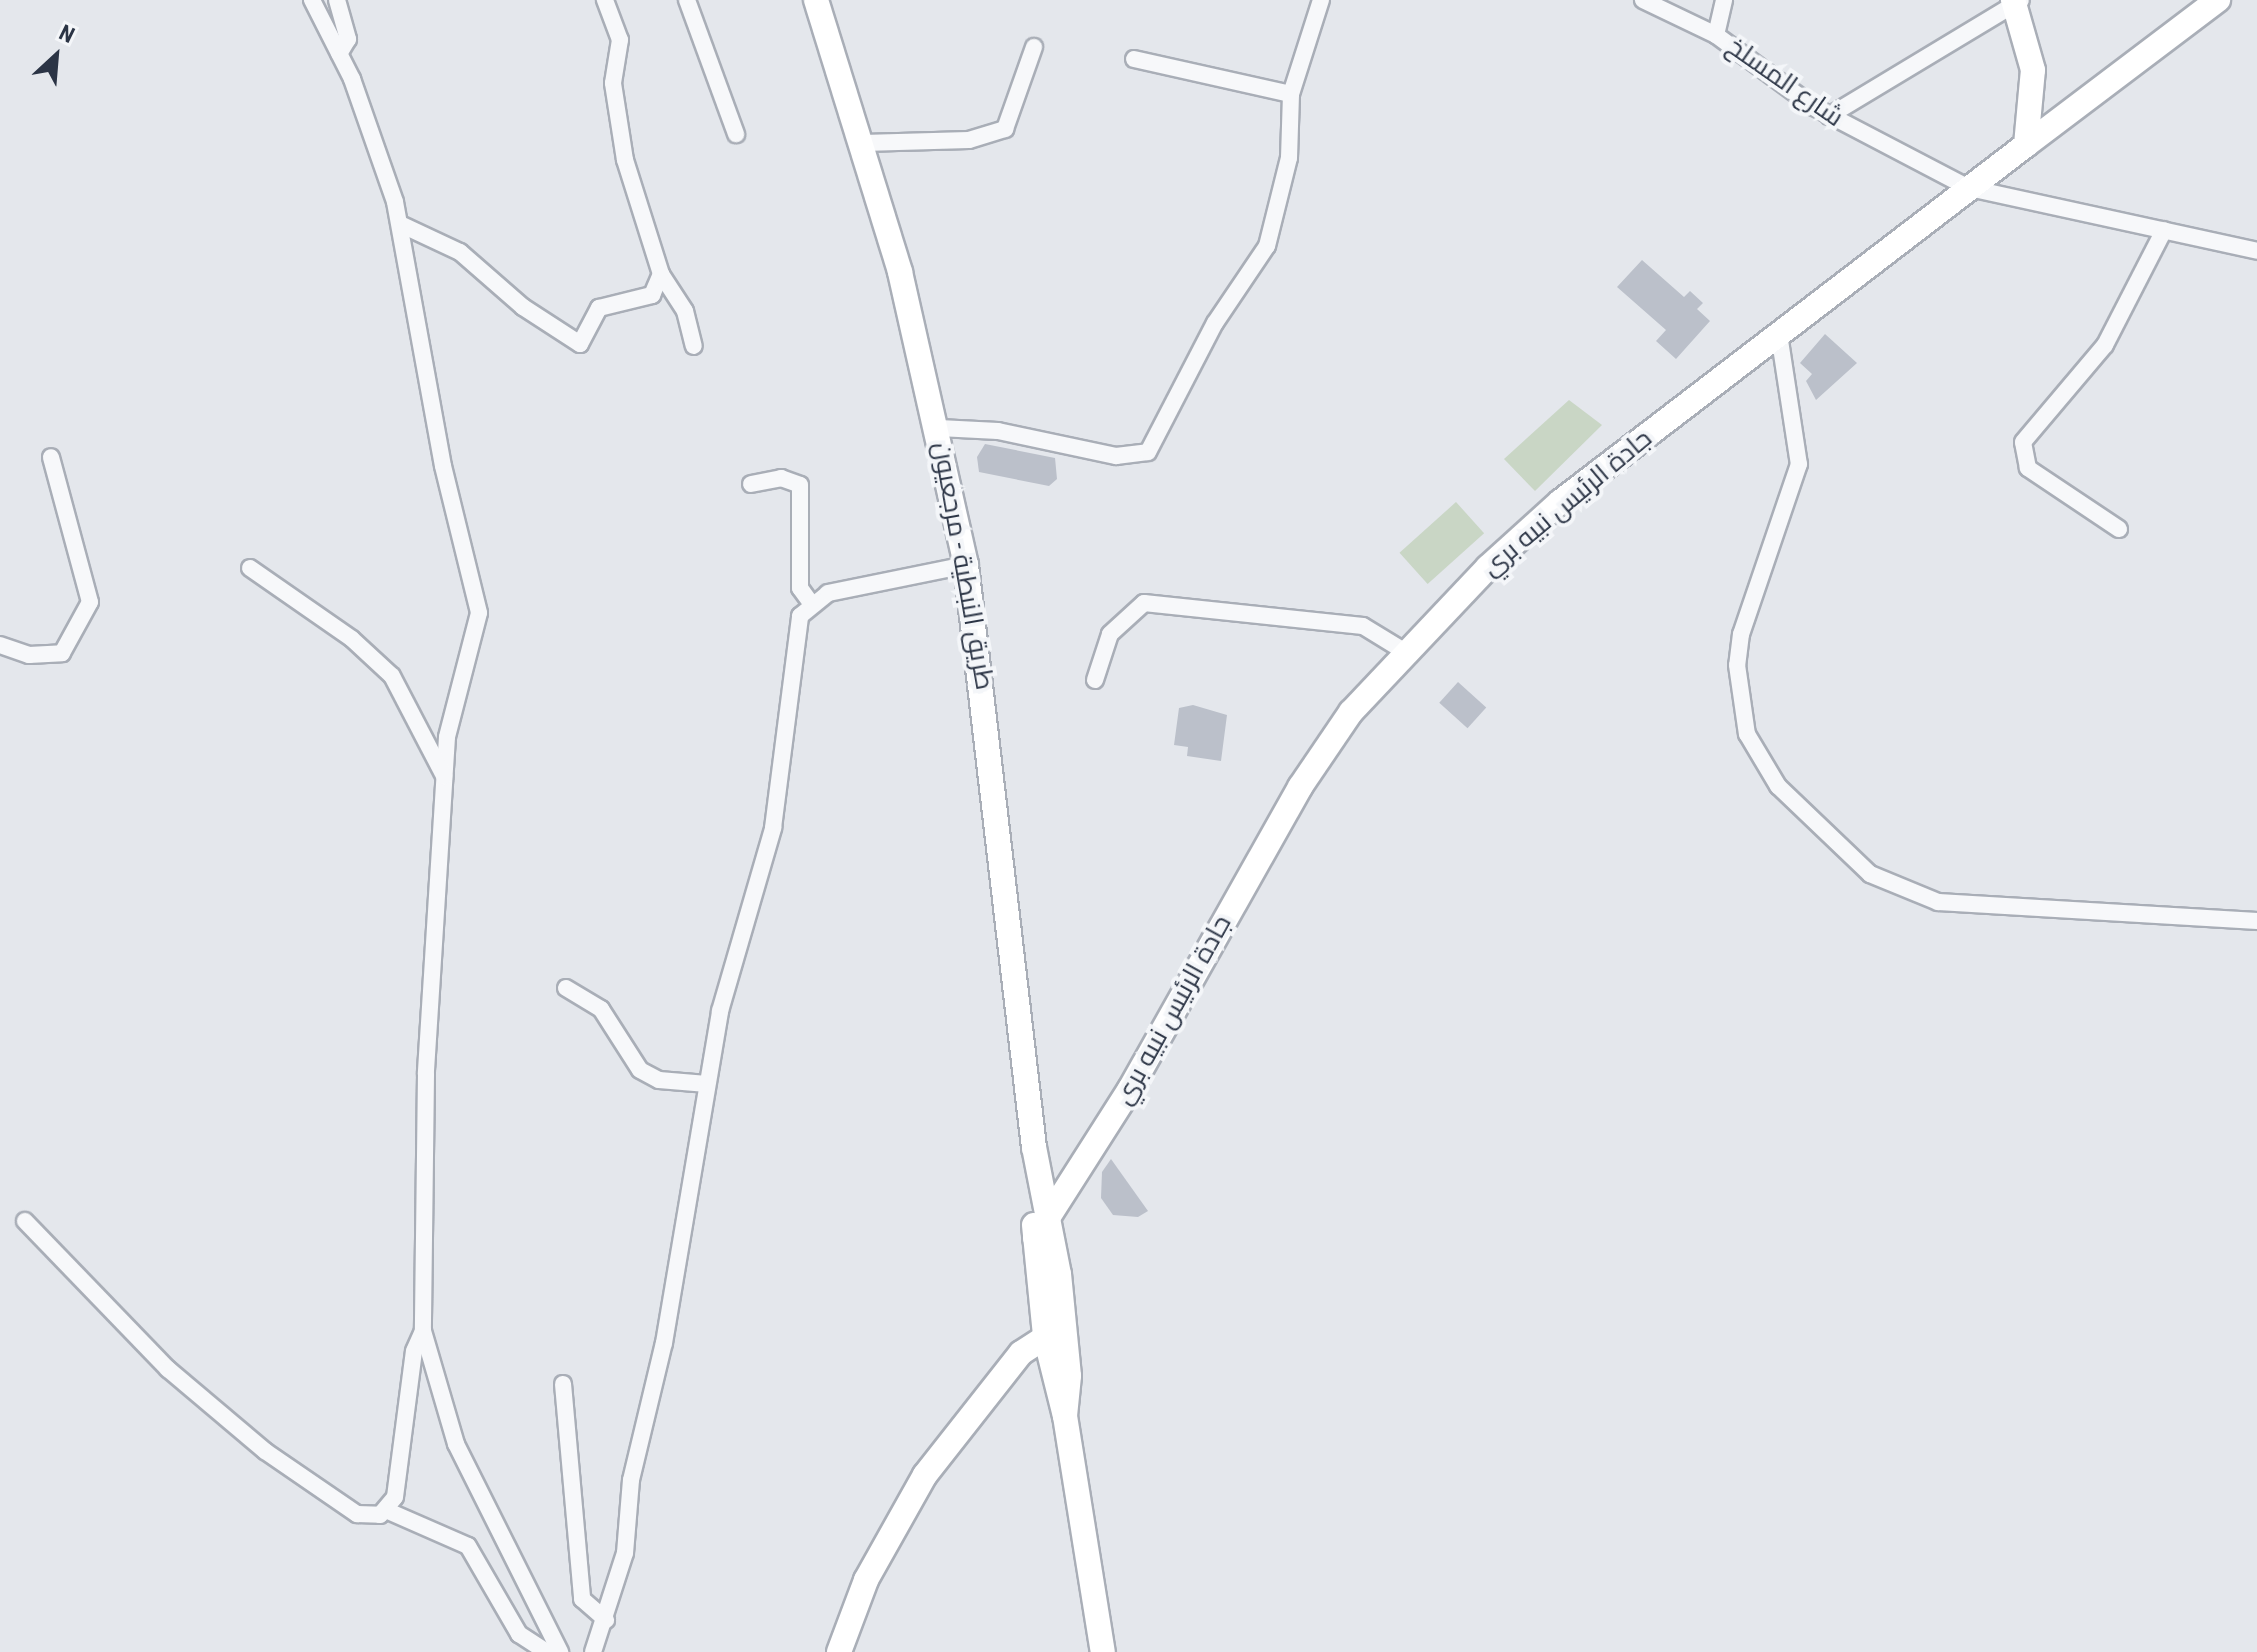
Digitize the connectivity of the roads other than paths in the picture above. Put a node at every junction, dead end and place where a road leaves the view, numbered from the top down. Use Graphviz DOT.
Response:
graph roads {
  1 [pos="312,0"];
  2 [pos="337,0"];
  3 [pos="605,0"];
  4 [pos="687,0"];
  5 [pos="816,0"];
  6 [pos="1321,0"];
  7 [pos="1643,0"];
  8 [pos="1724,0"];
  9 [pos="2218,0"];
  10 [pos="2016,1"];
  11 [pos="1716,35"];
  12 [pos="1034,47"];
  13 [pos="339,54"];
  14 [pos="1134,59"];
  15 [pos="1291,94"];
  16 [pos="1829,116"];
  17 [pos="736,134"];
  18 [pos="863,143"];
  19 [pos="2026,145"];
  20 [pos="1969,188"];
  21 [pos="400,224"];
  22 [pos="2164,230"];
  23 [pos="2257,251"];
  24 [pos="661,274"];
  25 [pos="1779,334"];
  26 [pos="694,346"];
  27 [pos="939,428"];
  28 [pos="51,457"];
  29 [pos="751,484"];
  30 [pos="2119,529"];
  31 [pos="966,565"];
  32 [pos="250,568"];
  33 [pos="811,603"];
  34 [pos="0,645"];
  35 [pos="1407,653"];
  36 [pos="1095,680"];
  37 [pos="445,777"];
  38 [pos="2257,921"];
  39 [pos="566,988"];
  40 [pos="707,1084"];
  41 [pos="25,1221"];
  42 [pos="1044,1238"];
  43 [pos="423,1331"];
  44 [pos="1055,1331"];
  45 [pos="563,1384"];
  46 [pos="388,1511"];
  47 [pos="606,1620"];
  48 [pos="547,1652"];
  49 [pos="560,1652"];
  50 [pos="593,1652"];
  51 [pos="839,1652"];
  52 [pos="1103,1652"];
  1 -- 13 [label="street"];
  2 -- 13 [label="street"];
  3 -- 24 [label="street"];
  4 -- 17 [label="street"];
  5 -- 18 [label="main road, طريق النبطية - مرجعيون"];
  6 -- 15 [label="street"];
  7 -- 11 [label="street, شارع المسلخ"];
  8 -- 11 [label="street"];
  9 -- 19 [label="main road, جادة الرئيس نبيه بري"];
  10 -- 16 [label="street"];
  10 -- 19 [label="main road"];
  11 -- 16 [label="street, شارع المسلخ"];
  12 -- 18 [label="street"];
  13 -- 21 [label="street"];
  14 -- 15 [label="street"];
  15 -- 27 [label="street"];
  16 -- 20 [label="street, شارع المسلخ"];
  18 -- 27 [label="main road, طريق النبطية - مرجعيون"];
  19 -- 20 [label="main road, جادة الرئيس نبيه بري"];
  20 -- 22 [label="street, شارع المسلخ"];
  20 -- 25 [label="main road, جادة الرئيس نبيه بري"];
  21 -- 24 [label="street"];
  21 -- 37 [label="street"];
  22 -- 23 [label="street, شارع المسلخ"];
  22 -- 30 [label="street"];
  24 -- 26 [label="street"];
  25 -- 35 [label="main road, جادة الرئيس نبيه بري"];
  25 -- 38 [label="street"];
  27 -- 31 [label="main road, طريق النبطية - مرجعيون"];
  28 -- 34 [label="street"];
  29 -- 33 [label="street"];
  31 -- 33 [label="street"];
  31 -- 42 [label="main road, طريق النبطية - مرجعيون"];
  32 -- 37 [label="street"];
  33 -- 40 [label="street"];
  35 -- 36 [label="street"];
  35 -- 42 [label="main road, جادة الرئيس نبيه بري"];
  37 -- 43 [label="street"];
  39 -- 40 [label="street"];
  40 -- 47 [label="street"];
  41 -- 46 [label="street"];
  42 -- 44 [label="main road, طريق النبطية - مرجعيون"];
  43 -- 46 [label="street"];
  43 -- 49 [label="street"];
  44 -- 51 [label="main road"];
  44 -- 52 [label="main road, طريق النبطية - مرجعيون"];
  45 -- 47 [label="street"];
  46 -- 48 [label="street"];
  47 -- 50 [label="street"];
}
